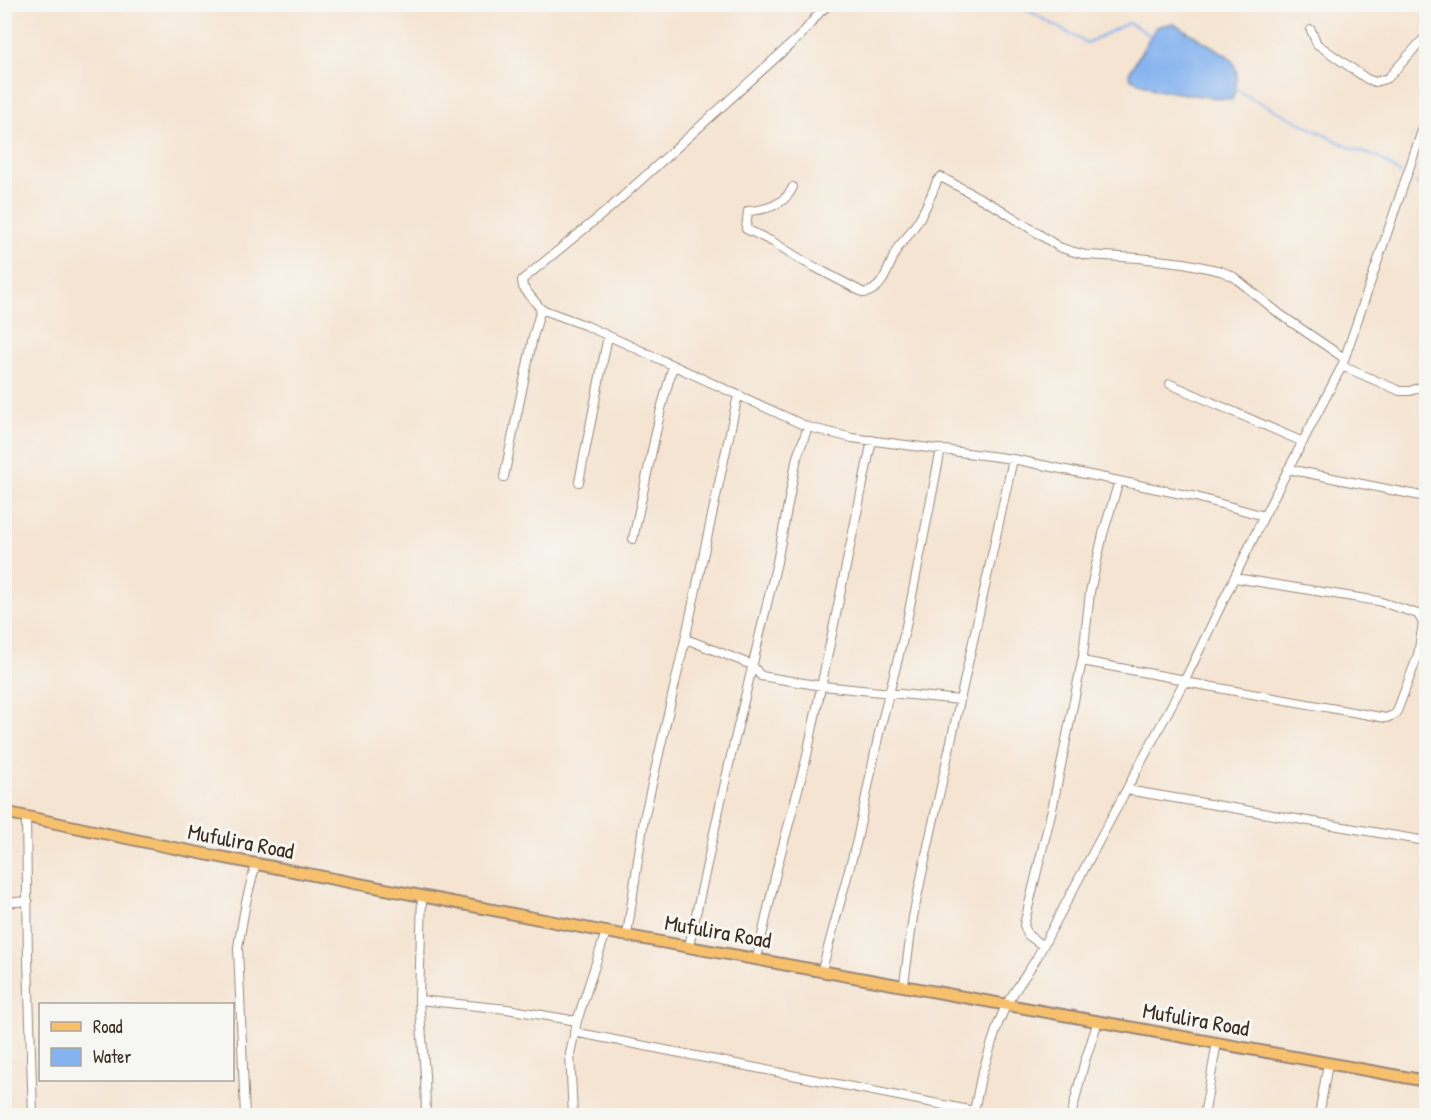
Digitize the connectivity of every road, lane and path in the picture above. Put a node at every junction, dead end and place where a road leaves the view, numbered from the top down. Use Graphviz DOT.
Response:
graph roads {
  1 [pos="830,4"];
  2 [pos="1311,30"];
  3 [pos="1426,36"];
  4 [pos="1426,119"];
  5 [pos="793,188"];
  6 [pos="542,309"];
  7 [pos="608,336"];
  8 [pos="1343,362"];
  9 [pos="674,366"];
  10 [pos="1170,384"];
  11 [pos="1426,386"];
  12 [pos="738,395"];
  13 [pos="808,427"];
  14 [pos="872,440"];
  15 [pos="1303,442"];
  16 [pos="940,449"];
  17 [pos="1013,459"];
  18 [pos="1288,470"];
  19 [pos="504,477"];
  20 [pos="1119,481"];
  21 [pos="579,482"];
  22 [pos="1426,497"];
  23 [pos="1264,516"];
  24 [pos="633,539"];
  25 [pos="1234,578"];
  26 [pos="686,639"];
  27 [pos="1082,661"];
  28 [pos="752,665"];
  29 [pos="1185,681"];
  30 [pos="822,686"];
  31 [pos="890,692"];
  32 [pos="960,700"];
  33 [pos="1127,790"];
  34 [pos="4,812"];
  35 [pos="27,818"];
  36 [pos="1426,841"];
  37 [pos="256,863"];
  38 [pos="422,896"];
  39 [pos="28,901"];
  40 [pos="4,903"];
  41 [pos="606,932"];
  42 [pos="627,935"];
  43 [pos="689,946"];
  44 [pos="1043,946"];
  45 [pos="757,958"];
  46 [pos="822,970"];
  47 [pos="904,984"];
  48 [pos="419,1000"];
  49 [pos="1007,1003"];
  50 [pos="577,1021"];
  51 [pos="1098,1021"];
  52 [pos="574,1032"];
  53 [pos="1217,1042"];
  54 [pos="1328,1063"];
  55 [pos="1426,1081"];
  56 [pos="974,1113"];
  57 [pos="33,1116"];
  58 [pos="245,1116"];
  59 [pos="426,1116"];
  60 [pos="573,1116"];
  61 [pos="1071,1116"];
  62 [pos="1204,1116"];
  63 [pos="1319,1116"];
  1 -- 6 [label="street"];
  2 -- 3 [label="street"];
  4 -- 8 [label="street"];
  5 -- 8 [label="street"];
  6 -- 7 [label="street"];
  6 -- 19 [label="street"];
  7 -- 9 [label="street"];
  7 -- 21 [label="street"];
  8 -- 11 [label="street"];
  8 -- 15 [label="street"];
  9 -- 12 [label="street"];
  9 -- 24 [label="street"];
  10 -- 15 [label="street"];
  12 -- 13 [label="street"];
  12 -- 26 [label="street"];
  13 -- 14 [label="street"];
  13 -- 28 [label="street"];
  14 -- 16 [label="street"];
  14 -- 30 [label="street"];
  15 -- 18 [label="street"];
  16 -- 17 [label="street"];
  16 -- 31 [label="street"];
  17 -- 20 [label="street"];
  17 -- 32 [label="street"];
  18 -- 22 [label="street"];
  18 -- 23 [label="street"];
  20 -- 23 [label="street"];
  20 -- 27 [label="street"];
  23 -- 25 [label="street"];
  25 -- 29 [label="street"];
  25 -- 29 [label="street"];
  26 -- 28 [label="street"];
  26 -- 42 [label="street"];
  27 -- 29 [label="street"];
  27 -- 44 [label="street"];
  28 -- 30 [label="street"];
  28 -- 43 [label="street"];
  29 -- 33 [label="street"];
  30 -- 31 [label="street"];
  30 -- 45 [label="street"];
  31 -- 32 [label="street"];
  31 -- 46 [label="street"];
  32 -- 47 [label="street"];
  33 -- 36 [label="street"];
  33 -- 44 [label="street"];
  34 -- 35 [label="main road, Mufulira Road"];
  35 -- 37 [label="main road, Mufulira Road"];
  35 -- 39 [label="street"];
  37 -- 38 [label="main road, Mufulira Road"];
  37 -- 58 [label="street"];
  38 -- 41 [label="main road, Mufulira Road"];
  38 -- 48 [label="street"];
  39 -- 40 [label="street"];
  39 -- 57 [label="street"];
  41 -- 42 [label="main road, Mufulira Road"];
  41 -- 50 [label="street"];
  42 -- 43 [label="main road, Mufulira Road"];
  43 -- 45 [label="main road, Mufulira Road"];
  44 -- 49 [label="street"];
  45 -- 46 [label="main road, Mufulira Road"];
  46 -- 47 [label="main road, Mufulira Road"];
  47 -- 49 [label="main road, Mufulira Road"];
  48 -- 50 [label="street"];
  48 -- 59 [label="street"];
  49 -- 51 [label="main road, Mufulira Road"];
  49 -- 56 [label="street"];
  50 -- 52 [label="street"];
  51 -- 53 [label="main road, Mufulira Road"];
  51 -- 61 [label="street"];
  52 -- 56 [label="street"];
  52 -- 60 [label="street"];
  53 -- 54 [label="main road, Mufulira Road"];
  53 -- 62 [label="street"];
  54 -- 55 [label="main road, Mufulira Road"];
  54 -- 63 [label="street"];
}
